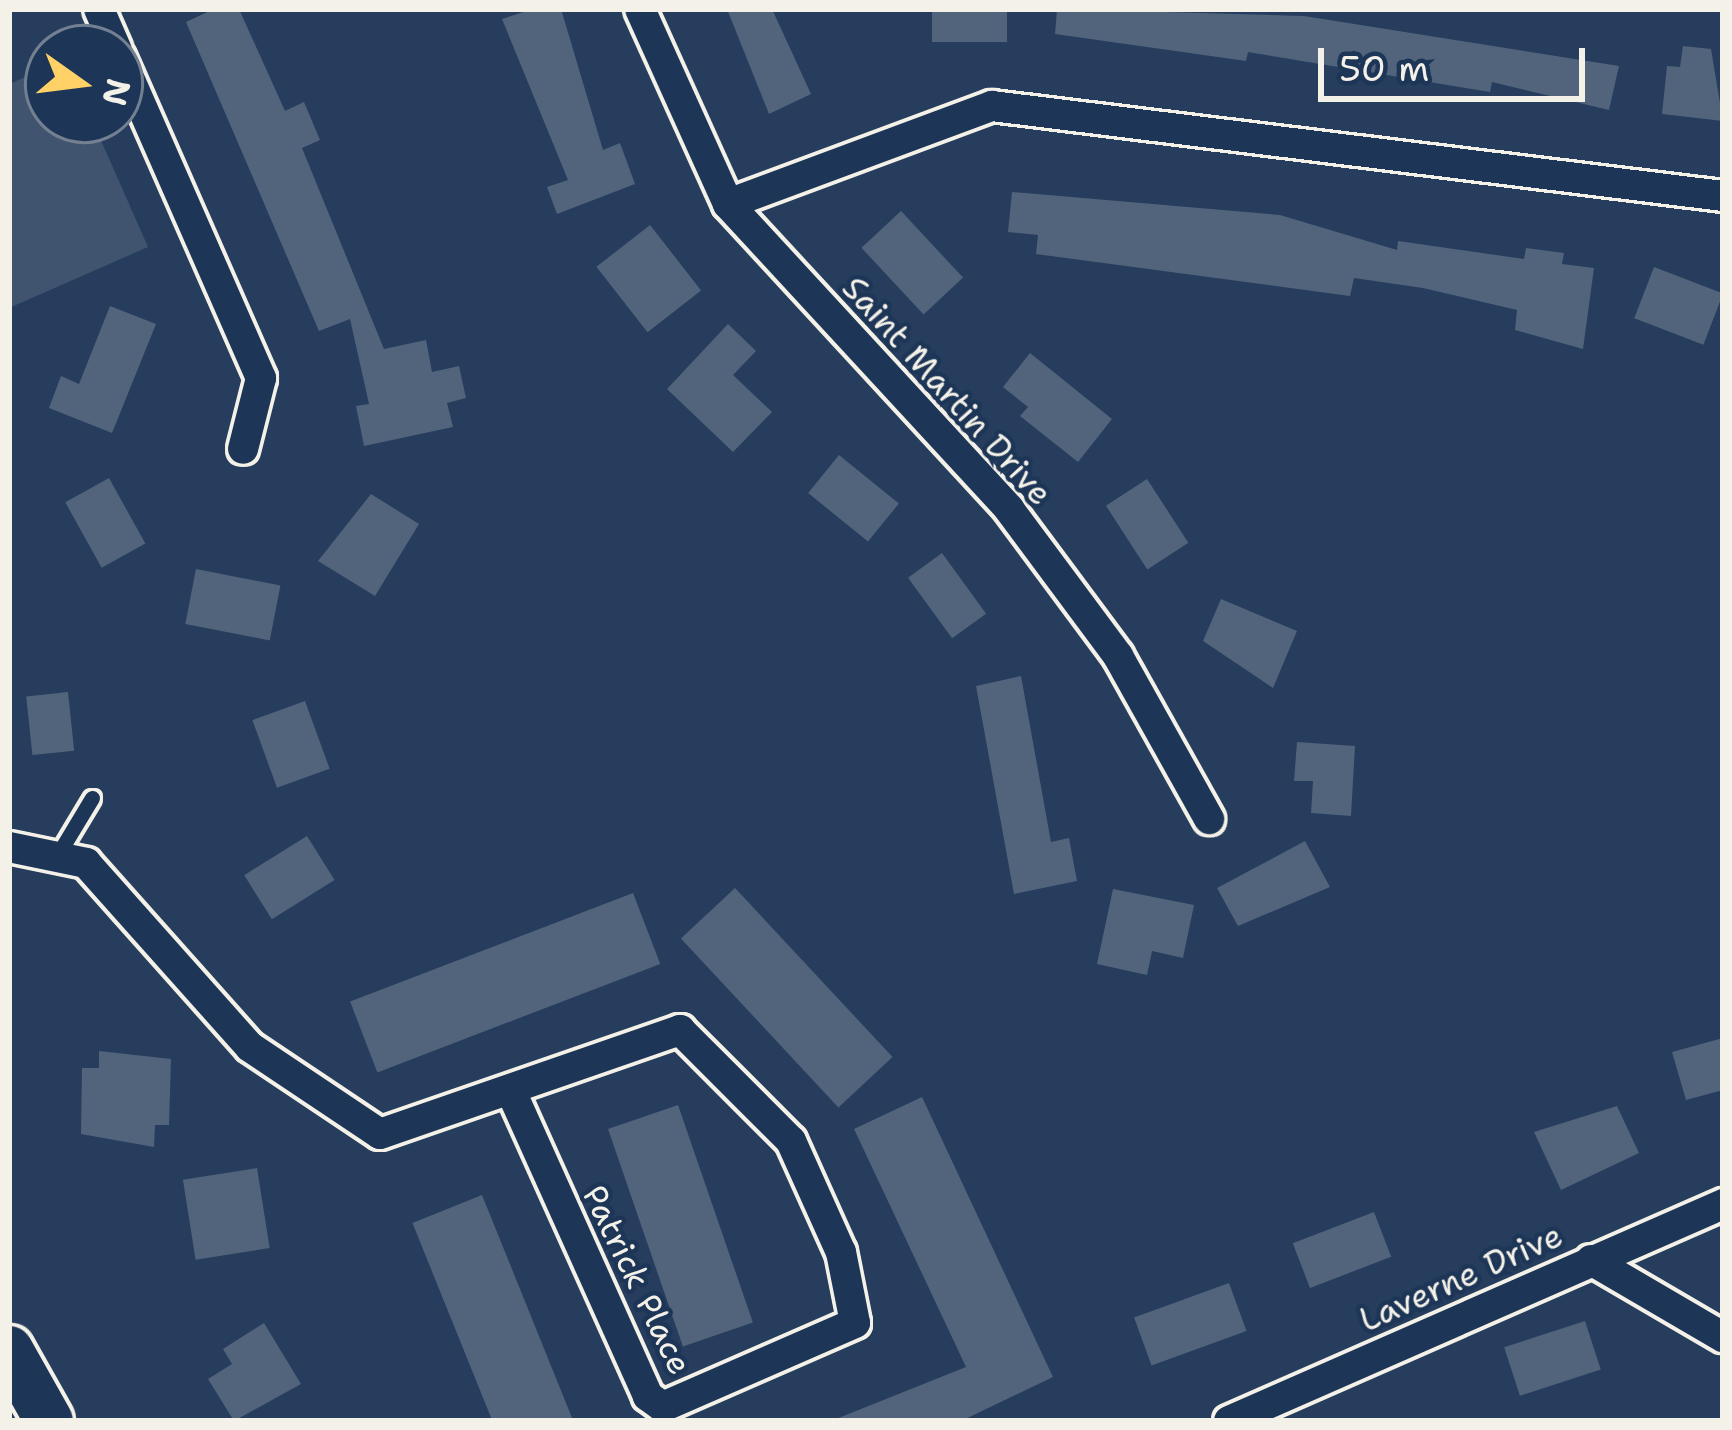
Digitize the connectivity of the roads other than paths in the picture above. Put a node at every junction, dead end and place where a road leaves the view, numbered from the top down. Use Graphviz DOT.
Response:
graph roads {
  1 [pos="640,9"];
  2 [pos="144,112"];
  3 [pos="1723,196"];
  4 [pos="728,204"];
  5 [pos="243,449"];
  6 [pos="92,798"];
  7 [pos="1209,819"];
  8 [pos="9,847"];
  9 [pos="60,851"];
  10 [pos="512,1091"];
  11 [pos="1723,1204"];
  12 [pos="1591,1260"];
  13 [pos="1723,1337"];
  14 [pos="13,1364"];
  15 [pos="49,1421"];
  16 [pos="1229,1421"];
  1 -- 4 [label="street, Saint Martin Drive"];
  2 -- 5 [label="street"];
  3 -- 4 [label="street"];
  4 -- 7 [label="street, Saint Martin Drive"];
  6 -- 9 [label="lane"];
  8 -- 9 [label="street, Patrick Place"];
  9 -- 10 [label="street, Patrick Place"];
  10 -- 10 [label="street, Patrick Place"];
  11 -- 12 [label="street, Laverne Drive"];
  12 -- 13 [label="street"];
  12 -- 16 [label="street, Laverne Drive"];
  14 -- 15 [label="main road"];
}
